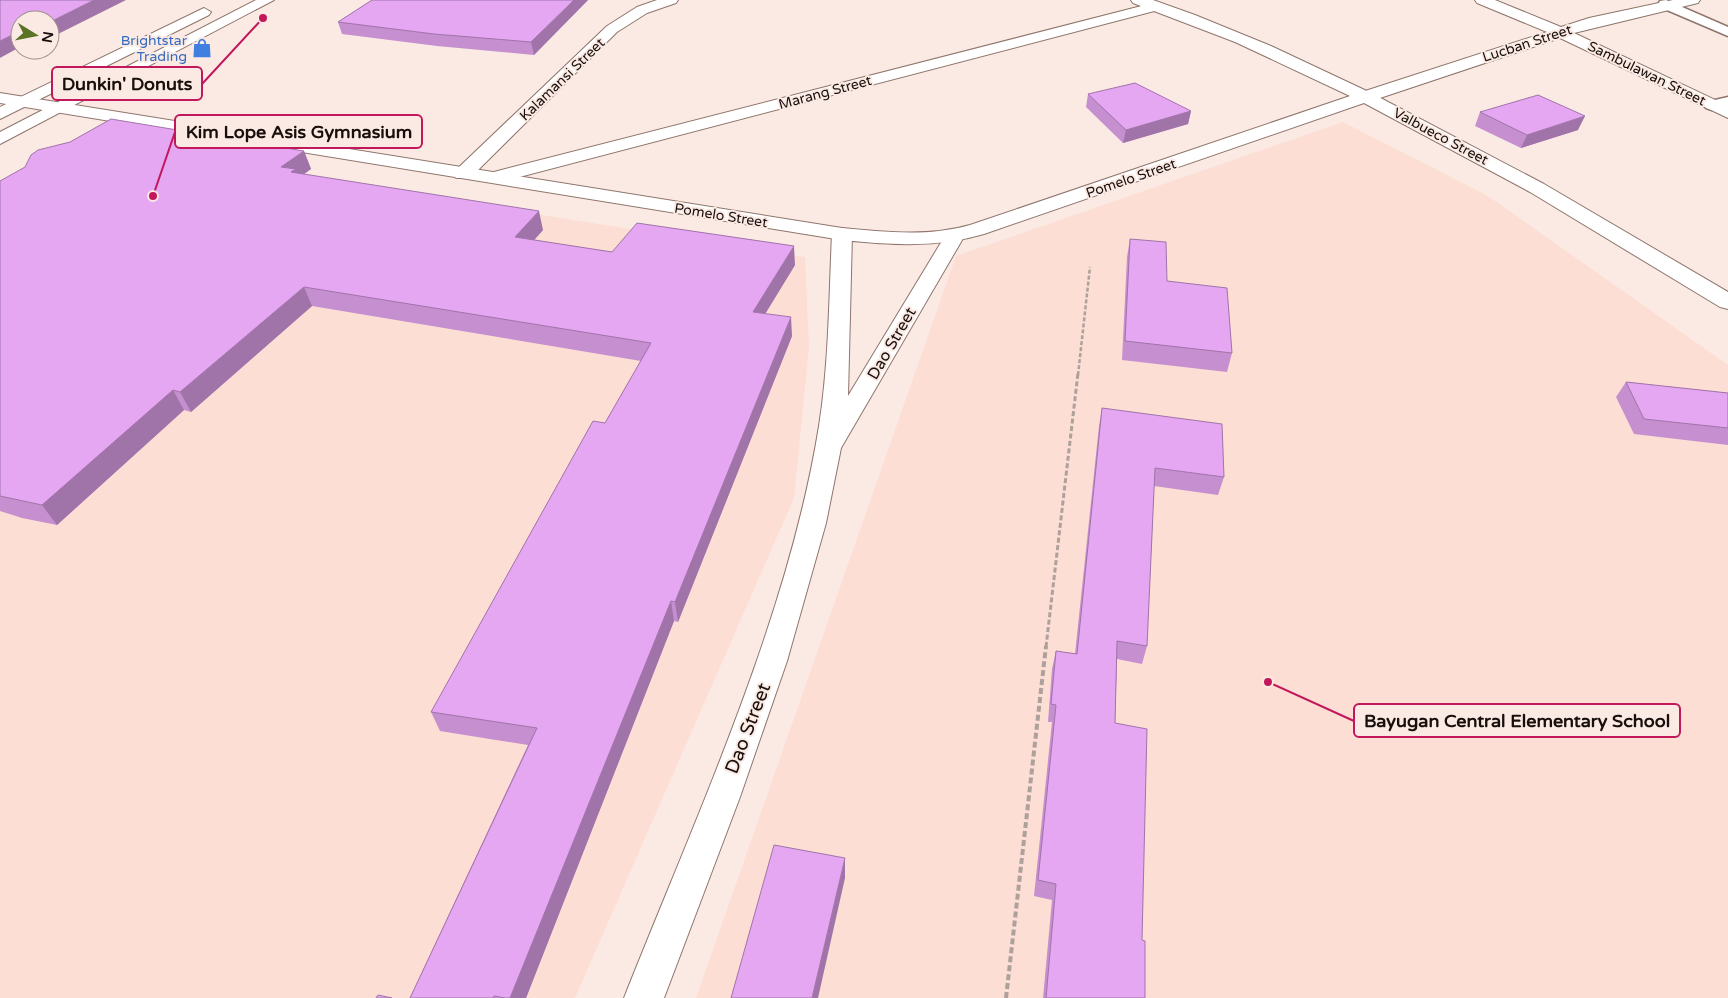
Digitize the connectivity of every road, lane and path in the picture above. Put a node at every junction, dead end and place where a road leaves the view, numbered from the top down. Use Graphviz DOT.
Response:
graph roads {
  1 [pos="267,0"];
  2 [pos="671,0"];
  3 [pos="1138,0"];
  4 [pos="1482,0"];
  5 [pos="1693,0"];
  6 [pos="219,4"];
  7 [pos="1665,4"];
  8 [pos="1157,6"];
  9 [pos="1560,32"];
  10 [pos="1728,32"];
  11 [pos="1365,97"];
  12 [pos="0,98"];
  13 [pos="25,101"];
  14 [pos="1720,104"];
  15 [pos="62,107"];
  16 [pos="1728,113"];
  17 [pos="0,114"];
  18 [pos="0,139"];
  19 [pos="463,174"];
  20 [pos="493,178"];
  21 [pos="842,234"];
  22 [pos="955,235"];
  23 [pos="1090,267"];
  24 [pos="1728,302"];
  25 [pos="827,452"];
  26 [pos="644,998"];
  27 [pos="1006,998"];
  1 -- 15 [label="main road"];
  2 -- 19 [label="main road, Kalamansi Street"];
  3 -- 8 [label="main road, Valbueco Street"];
  4 -- 9 [label="main road, Sambulawan Street"];
  5 -- 7 [label="main road, Lucban Street"];
  6 -- 13 [label="main road"];
  7 -- 9 [label="main road, Lucban Street"];
  7 -- 10 [label="lane"];
  8 -- 11 [label="main road, Valbueco Street"];
  8 -- 20 [label="main road, Marang Street"];
  9 -- 11 [label="main road, Lucban Street"];
  9 -- 14 [label="main road, Sambulawan Street"];
  11 -- 22 [label="main road, Pomelo Street"];
  11 -- 24 [label="main road, Valbueco Street"];
  12 -- 13 [label="main road, Pomelo Street"];
  13 -- 15 [label="main road, Pomelo Street"];
  13 -- 17 [label="main road"];
  14 -- 16 [label="main road, Sambulawan Street"];
  15 -- 18 [label="main road"];
  15 -- 19 [label="main road, Pomelo Street"];
  19 -- 20 [label="main road, Pomelo Street"];
  20 -- 21 [label="main road, Pomelo Street"];
  21 -- 22 [label="main road, Pomelo Street"];
  21 -- 25 [label="main road, Dao Street"];
  22 -- 25 [label="main road, Dao Street"];
  23 -- 27 [label="path"];
  25 -- 26 [label="main road, Dao Street"];
}
